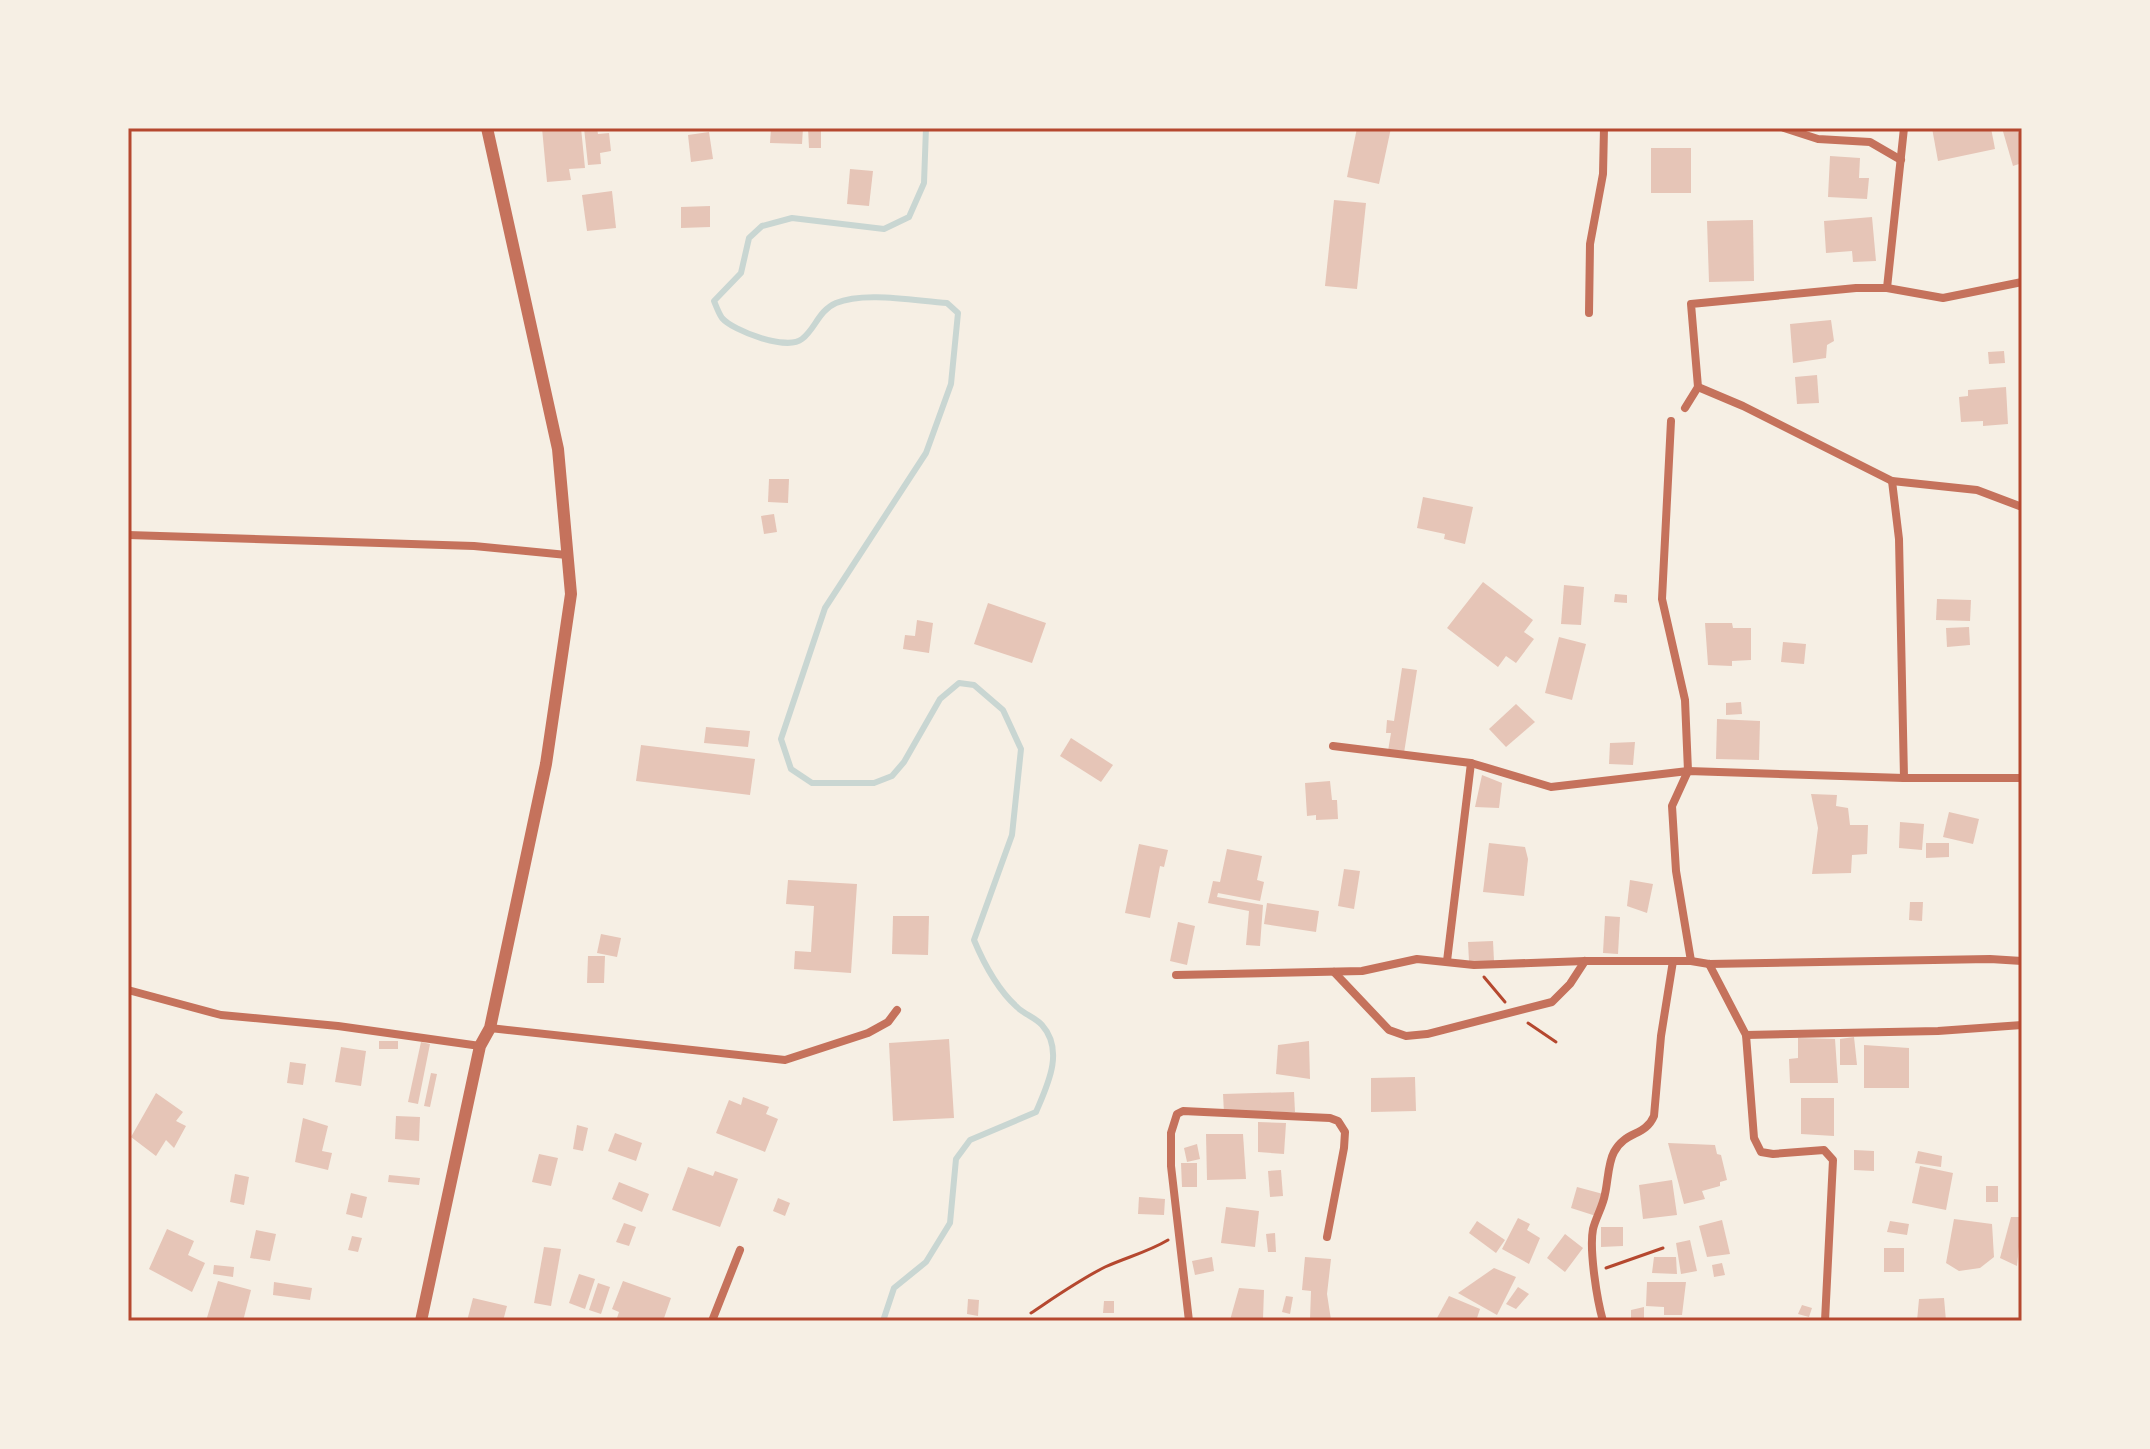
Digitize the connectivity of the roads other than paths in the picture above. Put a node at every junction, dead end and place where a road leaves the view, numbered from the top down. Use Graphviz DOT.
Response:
graph roads {
  1 [pos="487,128"];
  2 [pos="1604,128"];
  3 [pos="1784,128"];
  4 [pos="1904,128"];
  5 [pos="1901,160"];
  6 [pos="2022,282"];
  7 [pos="1887,288"];
  8 [pos="1589,313"];
  9 [pos="1698,387"];
  10 [pos="1685,408"];
  11 [pos="1671,421"];
  12 [pos="1892,481"];
  13 [pos="2022,507"];
  14 [pos="128,535"];
  15 [pos="567,555"];
  16 [pos="1333,746"];
  17 [pos="1471,763"];
  18 [pos="1688,771"];
  19 [pos="1904,778"];
  20 [pos="2022,778"];
  21 [pos="1447,961"];
  22 [pos="1585,961"];
  23 [pos="1673,961"];
  24 [pos="1691,961"];
  25 [pos="2022,961"];
  26 [pos="1709,964"];
  27 [pos="1334,972"];
  28 [pos="1176,975"];
  29 [pos="128,990"];
  30 [pos="897,1010"];
  31 [pos="2022,1025"];
  32 [pos="490,1028"];
  33 [pos="1746,1035"];
  34 [pos="480,1046"];
  35 [pos="1327,1237"];
  36 [pos="740,1250"];
  37 [pos="421,1321"];
  38 [pos="712,1321"];
  39 [pos="1189,1321"];
  40 [pos="1603,1321"];
  41 [pos="1825,1321"];
  1 -- 15 [label="street"];
  2 -- 8 [label="street"];
  3 -- 5 [label="street"];
  4 -- 5 [label="street"];
  5 -- 7 [label="street"];
  6 -- 7 [label="street"];
  7 -- 9 [label="street"];
  9 -- 10 [label="street"];
  9 -- 12 [label="street"];
  11 -- 18 [label="street"];
  12 -- 13 [label="street"];
  12 -- 19 [label="street"];
  14 -- 15 [label="street"];
  15 -- 32 [label="street"];
  16 -- 17 [label="street"];
  17 -- 18 [label="street"];
  17 -- 21 [label="street"];
  18 -- 19 [label="street"];
  18 -- 24 [label="street"];
  19 -- 20 [label="street"];
  21 -- 22 [label="street"];
  21 -- 27 [label="street"];
  22 -- 23 [label="street"];
  22 -- 27 [label="street"];
  23 -- 24 [label="street"];
  23 -- 40 [label="street"];
  24 -- 26 [label="street"];
  25 -- 26 [label="street"];
  26 -- 33 [label="street"];
  27 -- 28 [label="street"];
  29 -- 34 [label="street"];
  30 -- 32 [label="street"];
  31 -- 33 [label="street"];
  32 -- 34 [label="street"];
  33 -- 41 [label="street"];
  34 -- 37 [label="street"];
  35 -- 39 [label="street"];
  36 -- 38 [label="street"];
}
